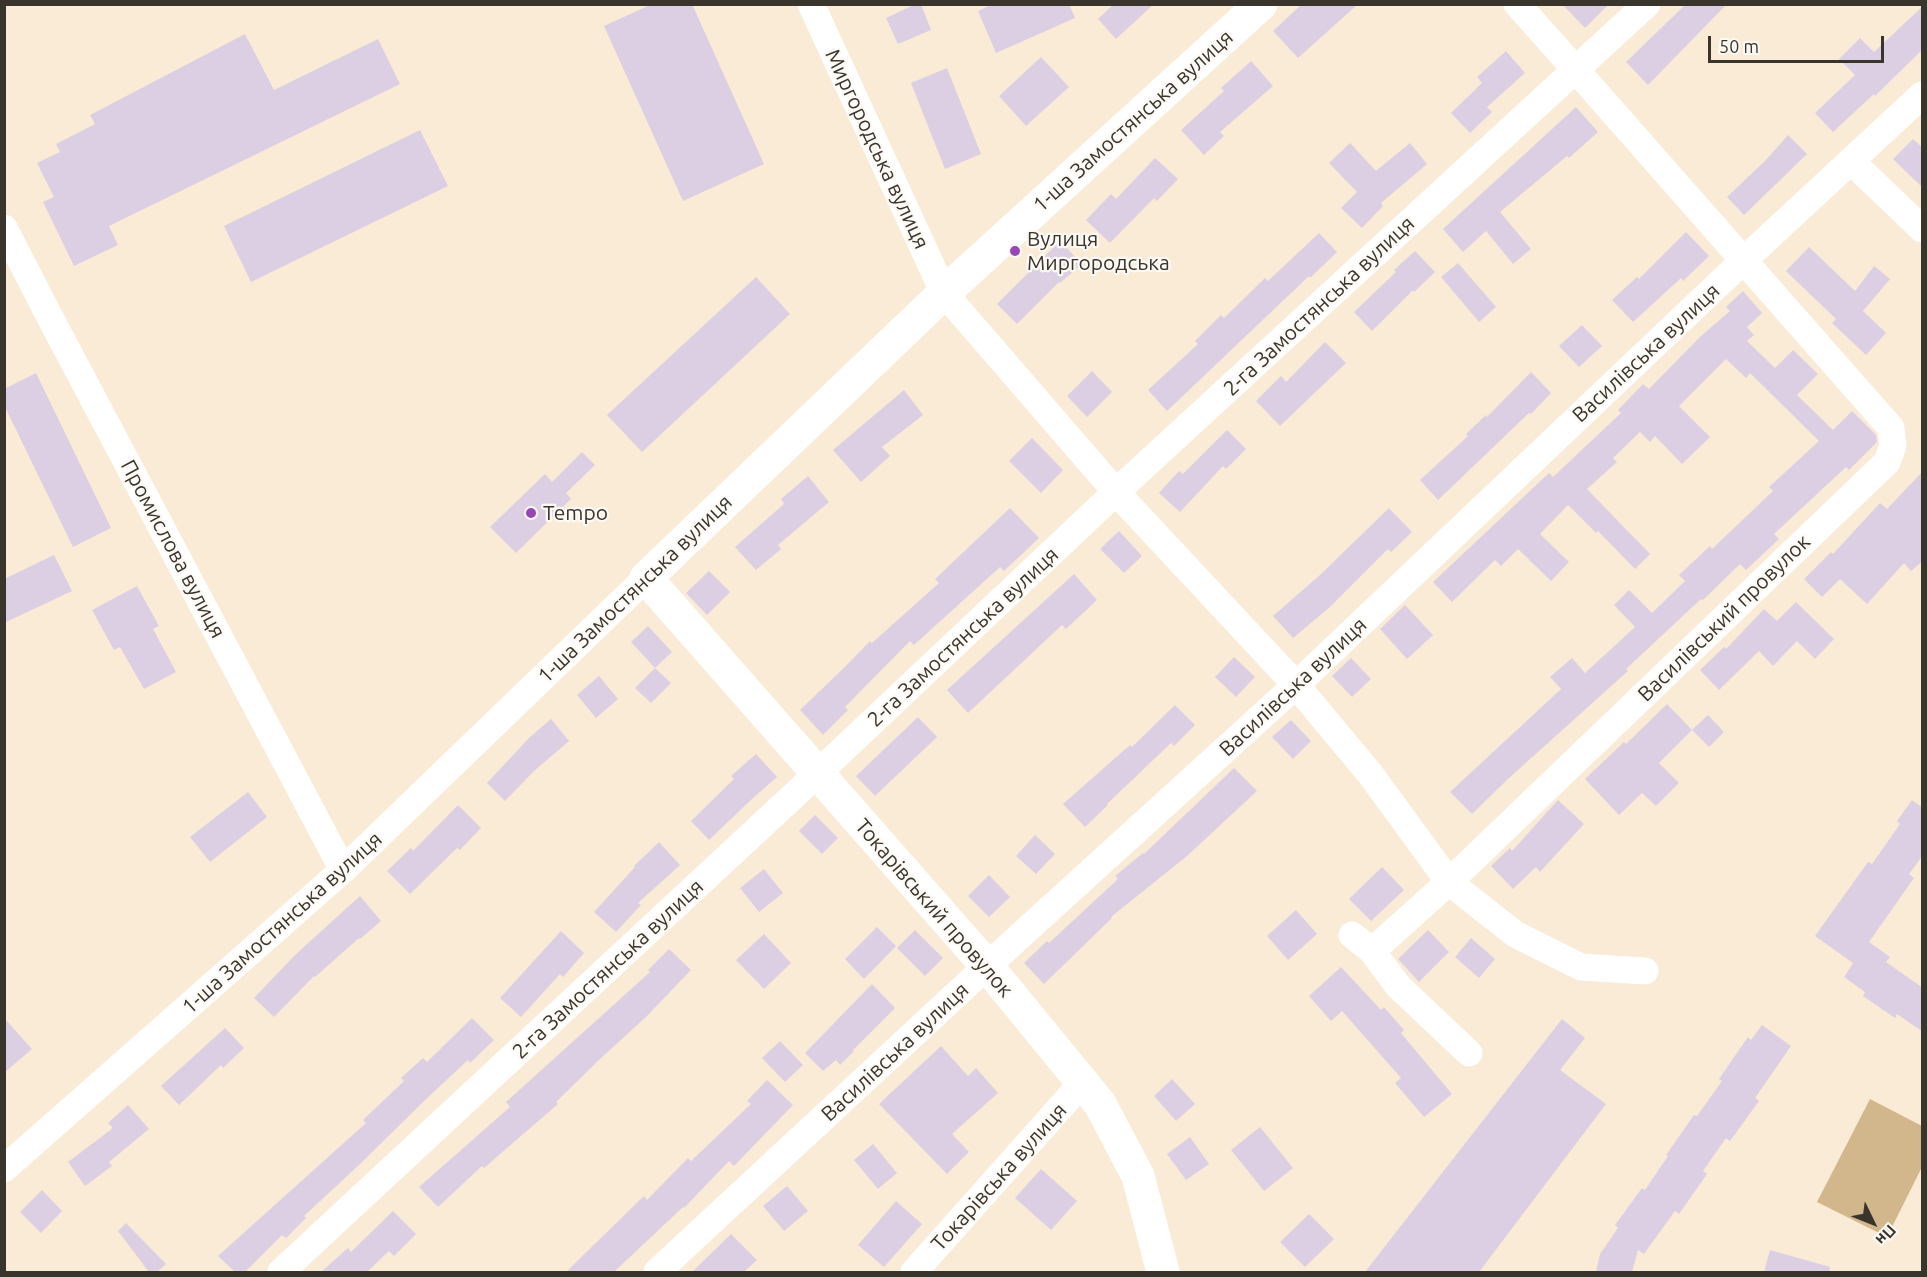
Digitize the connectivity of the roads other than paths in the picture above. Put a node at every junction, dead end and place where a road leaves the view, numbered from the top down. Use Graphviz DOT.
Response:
graph roads {
  1 [pos="811,4"];
  2 [pos="1261,4"];
  3 [pos="1516,4"];
  4 [pos="1647,4"];
  5 [pos="1576,70"];
  6 [pos="1923,95"];
  7 [pos="1851,161"];
  8 [pos="4,228"];
  9 [pos="1923,229"];
  10 [pos="1744,260"];
  11 [pos="944,293"];
  12 [pos="1116,492"];
  13 [pos="646,578"];
  14 [pos="1296,685"];
  15 [pos="817,774"];
  16 [pos="343,870"];
  17 [pos="1449,882"];
  18 [pos="987,966"];
  19 [pos="1645,971"];
  20 [pos="1469,1053"];
  21 [pos="1083,1082"];
  22 [pos="4,1169"];
  23 [pos="281,1272"];
  24 [pos="657,1272"];
  25 [pos="914,1272"];
  26 [pos="1164,1272"];
  1 -- 11 [label="street, Миргородська вулиця"];
  2 -- 11 [label="main road, 1-ша Замостянська вулиця"];
  3 -- 5 [label="street, Василівський провулок"];
  4 -- 5 [label="street, 2-га Замостянська вулиця"];
  5 -- 10 [label="street, Василівський провулок"];
  5 -- 12 [label="street, 2-га Замостянська вулиця"];
  6 -- 7 [label="street, Василівська вулиця"];
  7 -- 9 [label="street"];
  7 -- 10 [label="street, Василівська вулиця"];
  8 -- 16 [label="street, Промислова вулиця"];
  10 -- 14 [label="street, Василівська вулиця"];
  10 -- 17 [label="street, Василівський провулок"];
  11 -- 12 [label="street, Миргородська вулиця"];
  11 -- 13 [label="main road, 1-ша Замостянська вулиця"];
  12 -- 14 [label="street, Миргородська вулиця"];
  12 -- 15 [label="street, 2-га Замостянська вулиця"];
  13 -- 15 [label="main road, Токарівський провулок"];
  13 -- 16 [label="street, 1-ша Замостянська вулиця"];
  14 -- 17 [label="street, Миргородська вулиця"];
  14 -- 18 [label="street, Василівська вулиця"];
  15 -- 18 [label="main road, Токарівський провулок"];
  15 -- 23 [label="street, 2-га Замостянська вулиця"];
  16 -- 22 [label="street, 1-ша Замостянська вулиця"];
  17 -- 19 [label="street, Миргородська вулиця"];
  17 -- 20 [label="street, Василівський провулок"];
  18 -- 21 [label="main road, Токарівський провулок"];
  18 -- 24 [label="street, Василівська вулиця"];
  21 -- 25 [label="street, Токарівська вулиця"];
  21 -- 26 [label="main road, Токарівський провулок"];
}
